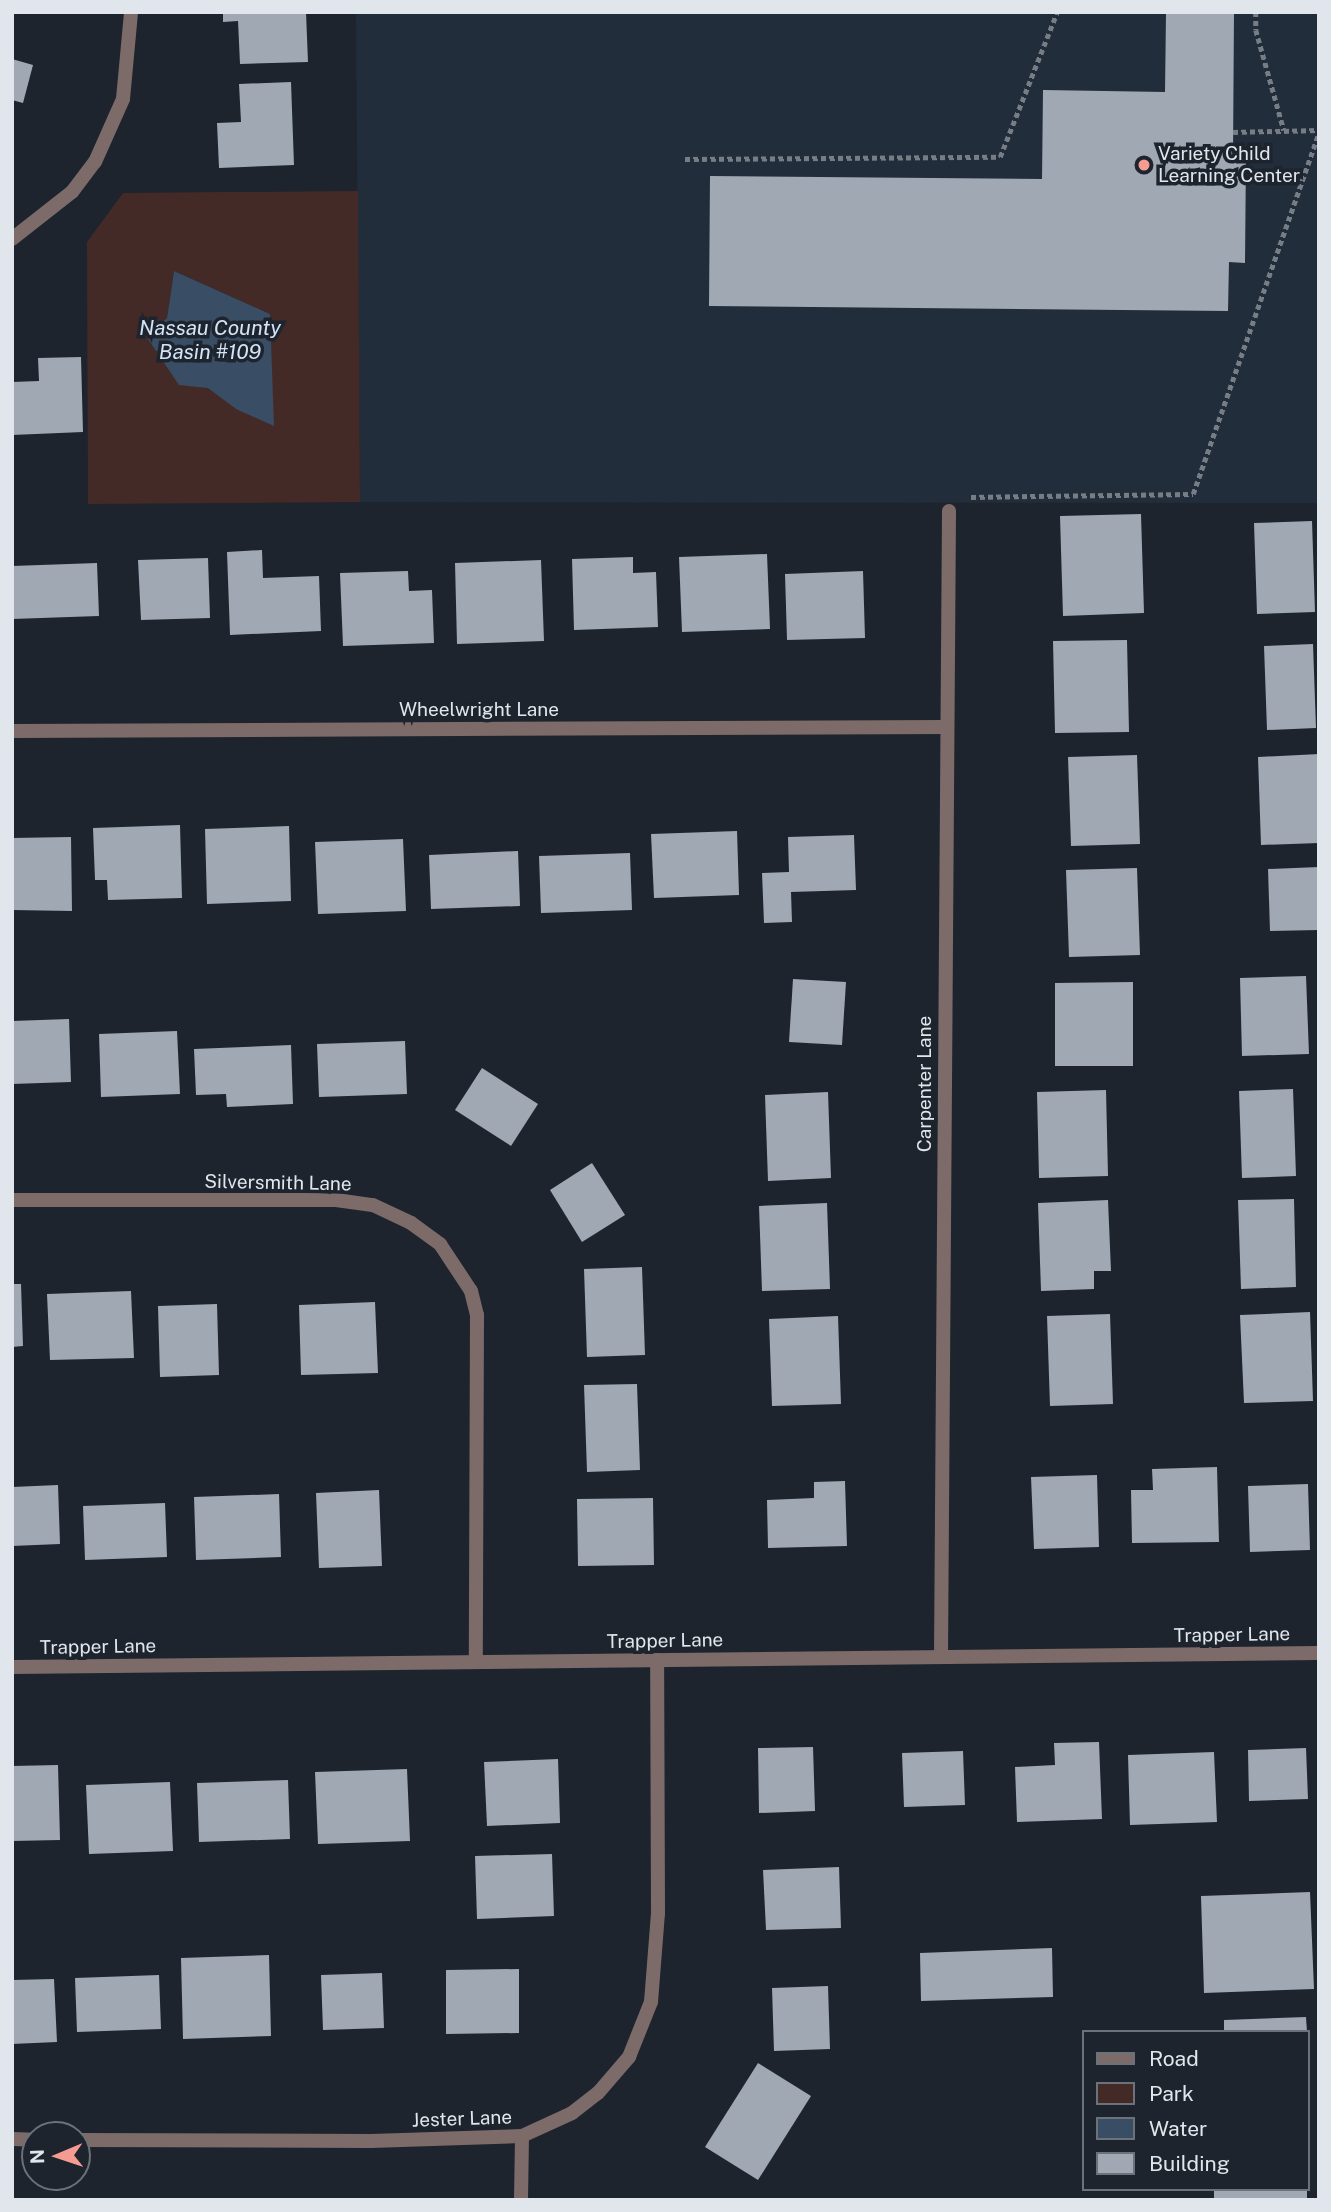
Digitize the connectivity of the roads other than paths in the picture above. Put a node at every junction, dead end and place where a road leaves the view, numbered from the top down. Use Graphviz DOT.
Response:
graph roads {
  1 [pos="131,12"];
  2 [pos="12,239"];
  3 [pos="949,511"];
  4 [pos="947,727"];
  5 [pos="12,731"];
  6 [pos="12,1200"];
  7 [pos="1319,1653"];
  8 [pos="941,1657"];
  9 [pos="657,1660"];
  10 [pos="476,1662"];
  11 [pos="12,1667"];
  12 [pos="522,2136"];
  13 [pos="91,2140"];
  14 [pos="522,2200"];
  1 -- 2 [label="street"];
  3 -- 4 [label="street, Carpenter Lane"];
  4 -- 5 [label="street, Wheelwright Lane"];
  4 -- 8 [label="street, Carpenter Lane"];
  6 -- 10 [label="street, Silversmith Lane"];
  7 -- 8 [label="street, Trapper Lane"];
  8 -- 9 [label="street, Trapper Lane"];
  9 -- 10 [label="street, Trapper Lane"];
  9 -- 12 [label="street, Jester Lane"];
  10 -- 11 [label="street, Trapper Lane"];
  12 -- 13 [label="street, Jester Lane"];
  12 -- 14 [label="street"];
}
